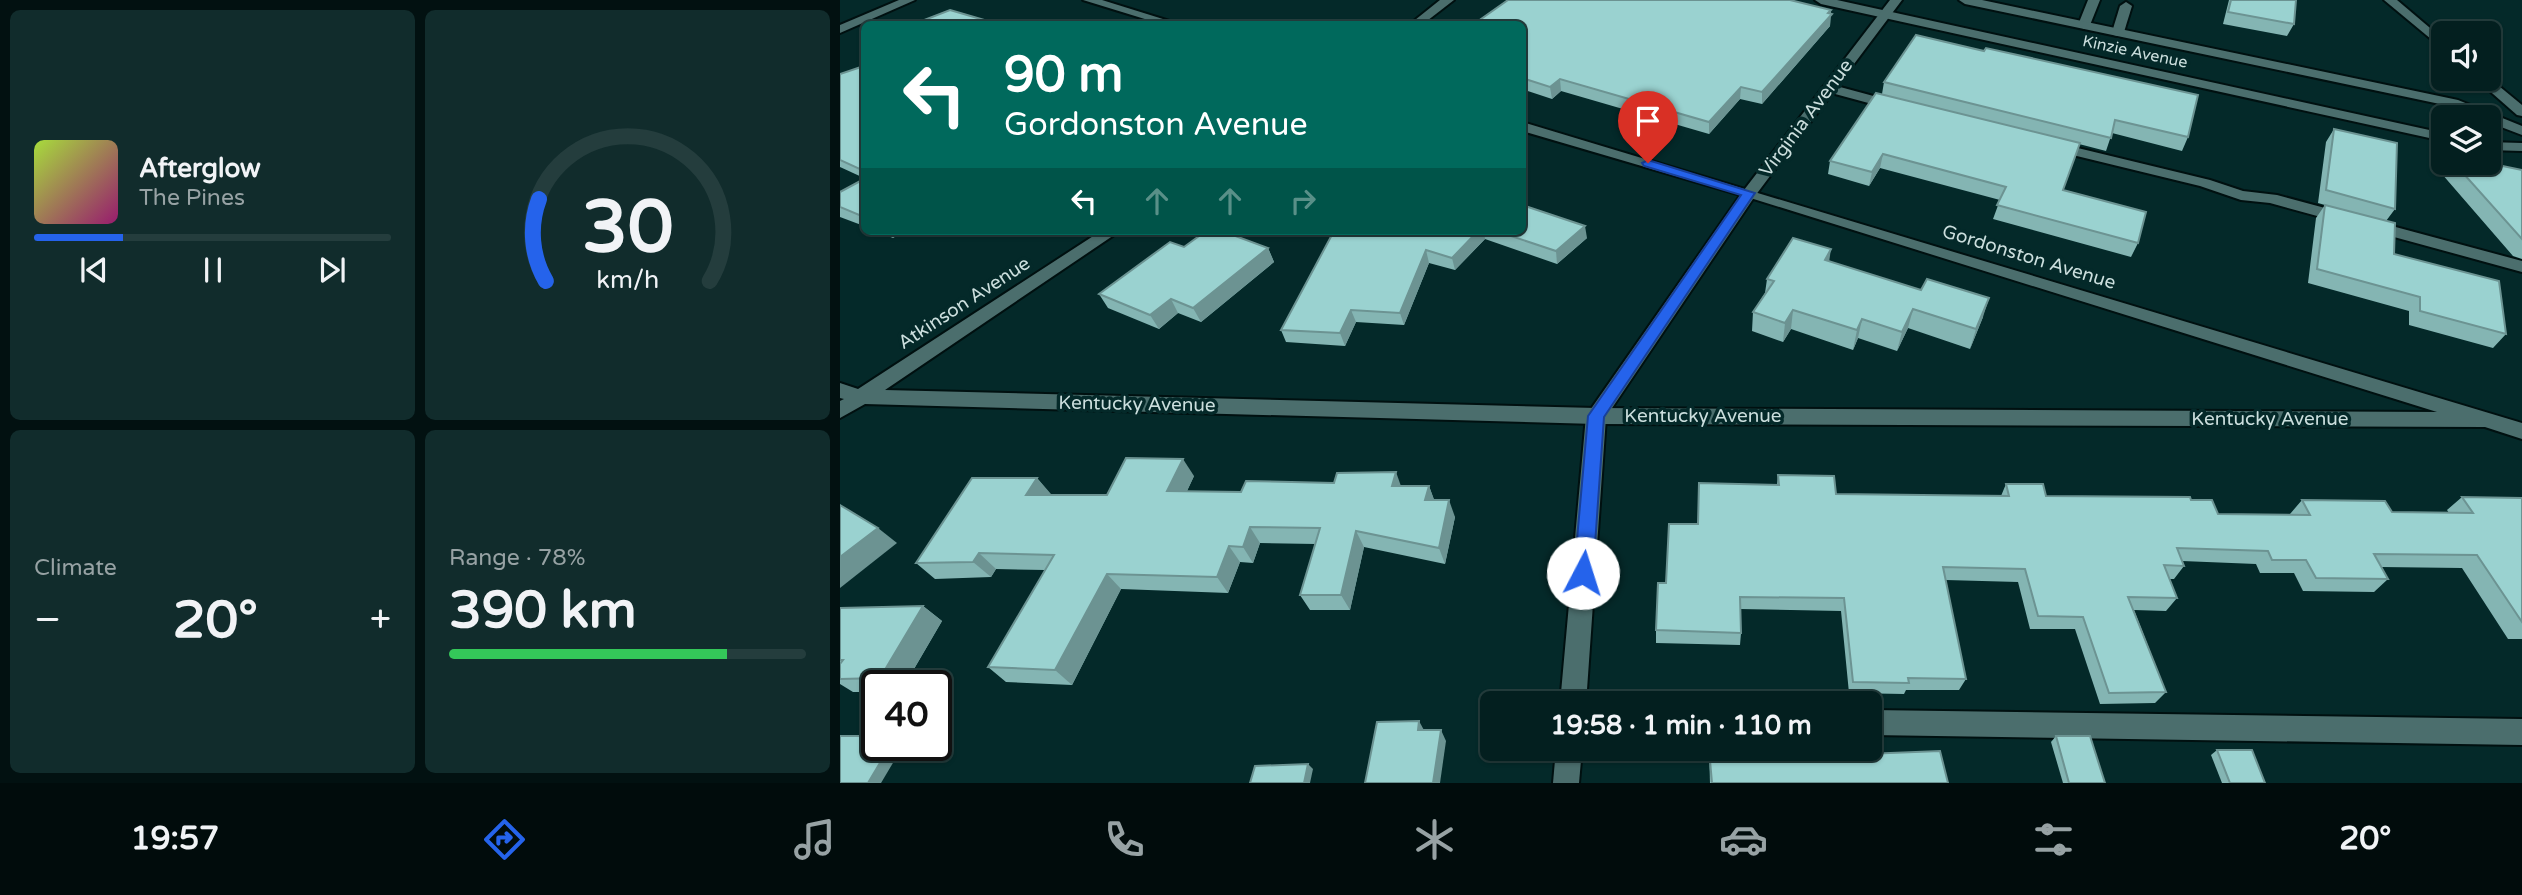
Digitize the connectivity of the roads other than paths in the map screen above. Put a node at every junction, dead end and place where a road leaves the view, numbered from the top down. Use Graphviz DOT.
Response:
graph roads {
  1 [pos="909,0"];
  2 [pos="1089,0"];
  3 [pos="1448,0"];
  4 [pos="1821,0"];
  5 [pos="1965,0"];
  6 [pos="2094,0"];
  7 [pos="2390,0"];
  8 [pos="2126,6"];
  9 [pos="1890,7"];
  10 [pos="1162,21"];
  11 [pos="1420,21"];
  12 [pos="2084,25"];
  13 [pos="840,29"];
  14 [pos="2118,32"];
  15 [pos="2431,35"];
  16 [pos="1829,88"];
  17 [pos="2497,91"];
  18 [pos="1918,112"];
  19 [pos="2522,112"];
  20 [pos="1526,127"];
  21 [pos="2522,131"];
  22 [pos="2431,134"];
  23 [pos="2035,142"];
  24 [pos="2501,146"];
  25 [pos="2522,147"];
  26 [pos="1749,193"];
  27 [pos="1106,235"];
  28 [pos="2522,267"];
  29 [pos="840,390"];
  30 [pos="859,397"];
  31 [pos="840,411"];
  32 [pos="1596,416"];
  33 [pos="2484,420"];
  34 [pos="2522,431"];
  35 [pos="1574,691"];
  36 [pos="1882,722"];
  37 [pos="2522,732"];
  38 [pos="1568,761"];
  39 [pos="1566,783"];
  1 -- 13 [label="street"];
  2 -- 10 [label="street"];
  3 -- 11 [label="street"];
  4 -- 9 [label="street, Kinzie Avenue"];
  5 -- 12 [label="street, Kinzie Avenue"];
  6 -- 12 [label="street"];
  7 -- 15 [label="street"];
  8 -- 14 [label="street"];
  9 -- 16 [label="street, Virginia Avenue"];
  9 -- 22 [label="street, Kinzie Avenue"];
  12 -- 14 [label="street, Kinzie Avenue"];
  14 -- 21 [label="street, Kinzie Avenue"];
  16 -- 18 [label="street"];
  16 -- 26 [label="street, Virginia Avenue"];
  17 -- 19 [label="street"];
  20 -- 26 [label="street, Gordonston Avenue"];
  23 -- 28 [label="street"];
  24 -- 25 [label="street"];
  26 -- 32 [label="street, Virginia Avenue"];
  26 -- 33 [label="street, Gordonston Avenue"];
  27 -- 30 [label="street, Atkinson Avenue"];
  29 -- 30 [label="street, Kentucky Avenue"];
  30 -- 31 [label="street, Atkinson Avenue"];
  30 -- 32 [label="street, Kentucky Avenue"];
  32 -- 33 [label="street, Kentucky Avenue"];
  32 -- 35 [label="street, Virginia Avenue"];
  33 -- 34 [label="street, Gordonston Avenue"];
  36 -- 37 [label="street"];
  38 -- 39 [label="street"];
}
